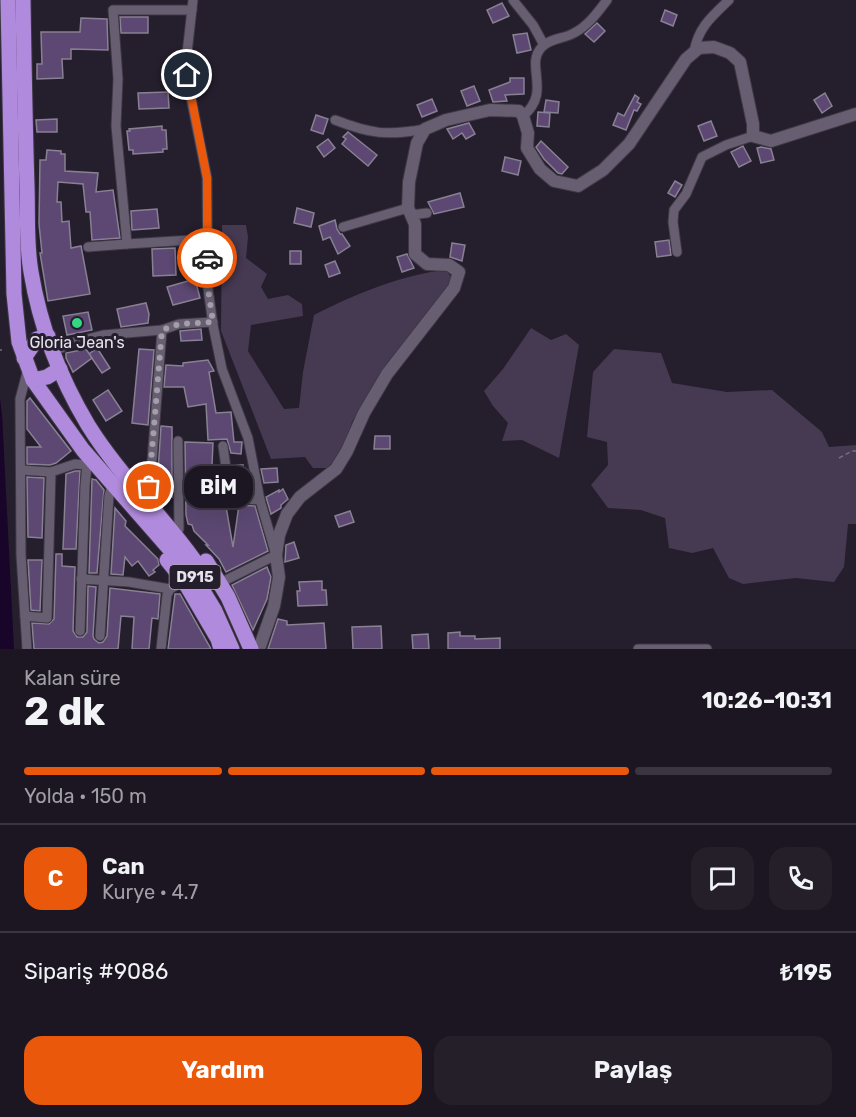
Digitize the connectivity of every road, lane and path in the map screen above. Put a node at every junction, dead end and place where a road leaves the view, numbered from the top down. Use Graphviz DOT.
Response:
graph roads {
  1 [pos="8,0"];
  2 [pos="23,0"];
  3 [pos="513,0"];
  4 [pos="607,0"];
  5 [pos="729,0"];
  6 [pos="192,5"];
  7 [pos="544,45"];
  8 [pos="694,52"];
  9 [pos="856,114"];
  10 [pos="523,116"];
  11 [pos="335,120"];
  12 [pos="425,129"];
  13 [pos="753,136"];
  14 [pos="410,212"];
  15 [pos="427,213"];
  16 [pos="343,227"];
  17 [pos="207,239"];
  18 [pos="127,244"];
  19 [pos="88,247"];
  20 [pos="677,252"];
  21 [pos="213,322"];
  22 [pos="162,330"];
  23 [pos="48,336"];
  24 [pos="53,352"];
  25 [pos="28,369"];
  26 [pos="60,369"];
  27 [pos="178,441"];
  28 [pos="223,446"];
  29 [pos="856,451"];
  30 [pos="839,458"];
  31 [pos="90,463"];
  32 [pos="21,470"];
  33 [pos="51,472"];
  34 [pos="113,484"];
  35 [pos="133,485"];
  36 [pos="149,500"];
  37 [pos="260,500"];
  38 [pos="141,516"];
  39 [pos="179,529"];
  40 [pos="276,555"];
  41 [pos="81,579"];
  42 [pos="105,579"];
  43 [pos="220,583"];
  44 [pos="177,585"];
  45 [pos="25,616"];
  46 [pos="80,631"];
  47 [pos="100,636"];
  48 [pos="27,649"];
  49 [pos="161,649"];
  50 [pos="221,649"];
  51 [pos="232,649"];
  52 [pos="242,649"];
  53 [pos="251,649"];
  54 [pos="259,649"];
  55 [pos="638,649"];
  56 [pos="707,649"];
  1 -- 25 [label="highway, D915"];
  2 -- 23 [label="highway, D915"];
  3 -- 7 [label="street"];
  4 -- 7 [label="street"];
  5 -- 8 [label="street"];
  6 -- 17 [label="street"];
  6 -- 18 [label="street"];
  7 -- 10 [label="street"];
  8 -- 10 [label="street"];
  8 -- 13 [label="street"];
  9 -- 13 [label="street"];
  10 -- 12 [label="street"];
  11 -- 12 [label="street"];
  12 -- 14 [label="street"];
  13 -- 20 [label="street"];
  14 -- 15 [label="street"];
  14 -- 16 [label="street"];
  14 -- 40 [label="street"];
  17 -- 18 [label="street"];
  17 -- 21 [label="street"];
  18 -- 19 [label="street"];
  21 -- 22 [label="street"];
  21 -- 37 [label="street"];
  22 -- 24 [label="street"];
  22 -- 36 [label="street"];
  23 -- 24 [label="highway, D915"];
  23 -- 25 [label="highway"];
  24 -- 26 [label="highway, D915"];
  25 -- 26 [label="highway"];
  25 -- 31 [label="highway, D915"];
  25 -- 32 [label="street"];
  26 -- 35 [label="highway, D915"];
  27 -- 39 [label="street"];
  28 -- 37 [label="street"];
  29 -- 30 [label="path"];
  31 -- 33 [label="street"];
  31 -- 34 [label="highway, D915"];
  31 -- 41 [label="street"];
  32 -- 33 [label="street"];
  32 -- 45 [label="street"];
  33 -- 45 [label="street"];
  34 -- 38 [label="highway, D915"];
  34 -- 42 [label="street"];
  35 -- 36 [label="highway"];
  35 -- 52 [label="highway, D915"];
  36 -- 39 [label="highway"];
  37 -- 40 [label="street"];
  38 -- 44 [label="highway"];
  38 -- 51 [label="highway, D915"];
  39 -- 43 [label="highway"];
  40 -- 43 [label="street"];
  40 -- 54 [label="street"];
  41 -- 42 [label="street"];
  41 -- 46 [label="street"];
  42 -- 44 [label="street"];
  42 -- 47 [label="street"];
  43 -- 53 [label="highway"];
  44 -- 49 [label="street"];
  44 -- 50 [label="highway"];
  45 -- 48 [label="street"];
  55 -- 56 [label="street"];
}
